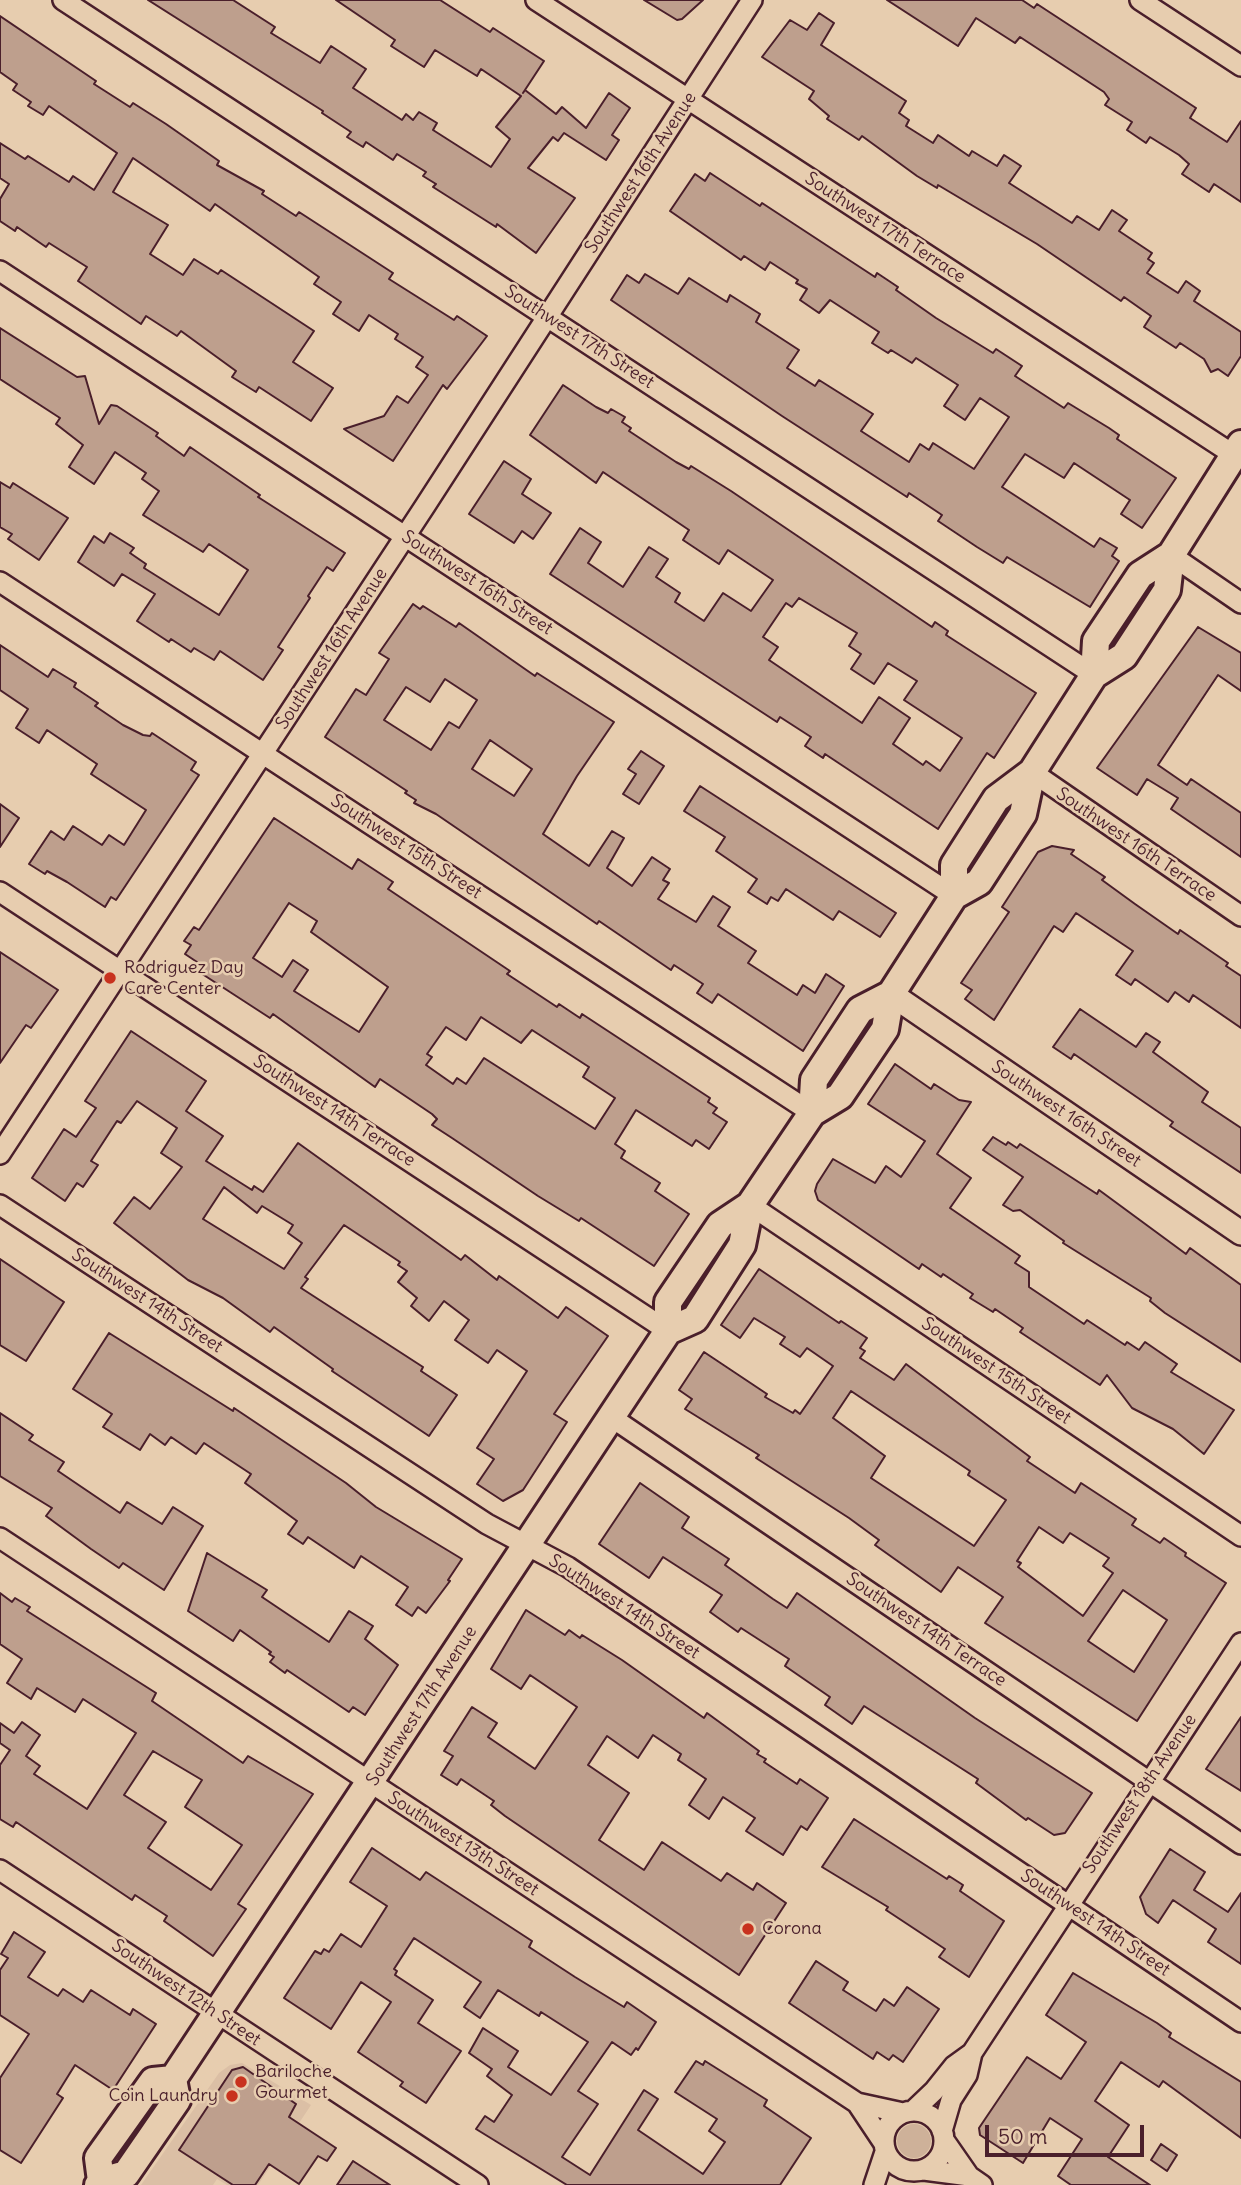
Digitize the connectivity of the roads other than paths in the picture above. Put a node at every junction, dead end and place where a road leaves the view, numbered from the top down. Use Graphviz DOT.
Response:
graph roads {
  1 [pos="64,0"];
  2 [pos="536,0"];
  3 [pos="752,0"];
  4 [pos="1140,0"];
  5 [pos="1241,66"];
  6 [pos="688,100"];
  7 [pos="0,271"];
  8 [pos="548,317"];
  9 [pos="1237,450"];
  10 [pos="406,536"];
  11 [pos="1171,555"];
  12 [pos="0,582"];
  13 [pos="1241,603"];
  14 [pos="1094,675"];
  15 [pos="263,754"];
  16 [pos="1032,772"];
  17 [pos="0,892"];
  18 [pos="954,896"];
  19 [pos="1241,916"];
  20 [pos="119,969"];
  21 [pos="891,994"];
  22 [pos="812,1112"];
  23 [pos="0,1154"];
  24 [pos="0,1205"];
  25 [pos="750,1205"];
  26 [pos="1241,1234"];
  27 [pos="668,1331"];
  28 [pos="611,1417"];
  29 [pos="1241,1536"];
  30 [pos="0,1538"];
  31 [pos="527,1546"];
  32 [pos="1241,1643"];
  33 [pos="1149,1782"];
  34 [pos="371,1783"];
  35 [pos="1241,1844"];
  36 [pos="0,1870"];
  37 [pos="1068,1905"];
  38 [pos="218,2014"];
  39 [pos="1241,2022"];
  40 [pos="972,2053"];
  41 [pos="857,2103"];
  42 [pos="908,2112"];
  43 [pos="943,2135"];
  44 [pos="884,2147"];
  45 [pos="920,2170"];
  46 [pos="975,2181"];
  47 [pos="99,2183"];
  48 [pos="478,2185"];
  49 [pos="874,2185"];
  50 [pos="899,2185"];
  1 -- 8 [label="street, Southwest 17th Street"];
  2 -- 6 [label="street, Southwest 17th Terrace"];
  3 -- 6 [label="street, Southwest 16th Avenue"];
  4 -- 5 [label="street"];
  6 -- 8 [label="street, Southwest 16th Avenue"];
  6 -- 9 [label="street, Southwest 17th Terrace"];
  7 -- 10 [label="street, Southwest 16th Street"];
  8 -- 10 [label="street, Southwest 16th Avenue"];
  8 -- 14 [label="street, Southwest 17th Street"];
  9 -- 11 [label="main road, Southwest 17th Avenue"];
  10 -- 15 [label="street, Southwest 16th Avenue"];
  10 -- 18 [label="street, Southwest 16th Street"];
  11 -- 13 [label="street"];
  11 -- 14 [label="main road, Southwest 17th Avenue"];
  12 -- 15 [label="street, Southwest 15th Street"];
  14 -- 16 [label="main road, Southwest 17th Avenue"];
  15 -- 20 [label="street, Southwest 16th Avenue"];
  15 -- 22 [label="street, Southwest 15th Street"];
  16 -- 18 [label="main road, Southwest 17th Avenue"];
  16 -- 19 [label="street, Southwest 16th Terrace"];
  17 -- 20 [label="street, Southwest 14th Terrace"];
  18 -- 21 [label="main road, Southwest 17th Avenue"];
  20 -- 23 [label="street, Southwest 16th Avenue"];
  20 -- 27 [label="street, Southwest 14th Terrace"];
  21 -- 22 [label="main road, Southwest 17th Avenue"];
  21 -- 26 [label="street, Southwest 16th Street"];
  22 -- 25 [label="main road, Southwest 17th Avenue"];
  24 -- 31 [label="street, Southwest 14th Street"];
  25 -- 27 [label="main road, Southwest 17th Avenue"];
  25 -- 29 [label="street, Southwest 15th Street"];
  27 -- 28 [label="main road, Southwest 17th Avenue"];
  28 -- 31 [label="main road, Southwest 17th Avenue"];
  28 -- 33 [label="street, Southwest 14th Terrace"];
  30 -- 34 [label="street, Southwest 13th Street"];
  31 -- 34 [label="main road, Southwest 17th Avenue"];
  31 -- 37 [label="street, Southwest 14th Street"];
  32 -- 33 [label="street, Southwest 18th Avenue"];
  33 -- 35 [label="street, Southwest 14th Terrace"];
  33 -- 37 [label="street, Southwest 18th Avenue"];
  34 -- 38 [label="main road, Southwest 17th Avenue"];
  34 -- 41 [label="street, Southwest 13th Street"];
  36 -- 38 [label="street, Southwest 12th Street"];
  37 -- 39 [label="street, Southwest 14th Street"];
  37 -- 40 [label="street, Southwest 18th Avenue"];
  38 -- 47 [label="main road, Southwest 17th Avenue"];
  38 -- 48 [label="street, Southwest 12th Street"];
  40 -- 42 [label="street, Southwest 18th Avenue"];
  40 -- 43 [label="street, Southwest 18th Avenue"];
  41 -- 42 [label="street, Southwest 13th Street"];
  41 -- 44 [label="street, Southwest 13th Street"];
  42 -- 43 [label="street"];
  42 -- 44 [label="street"];
  43 -- 45 [label="street"];
  43 -- 46 [label="street"];
  44 -- 45 [label="street"];
  44 -- 49 [label="street"];
  45 -- 46 [label="street"];
  45 -- 50 [label="street"];
}
